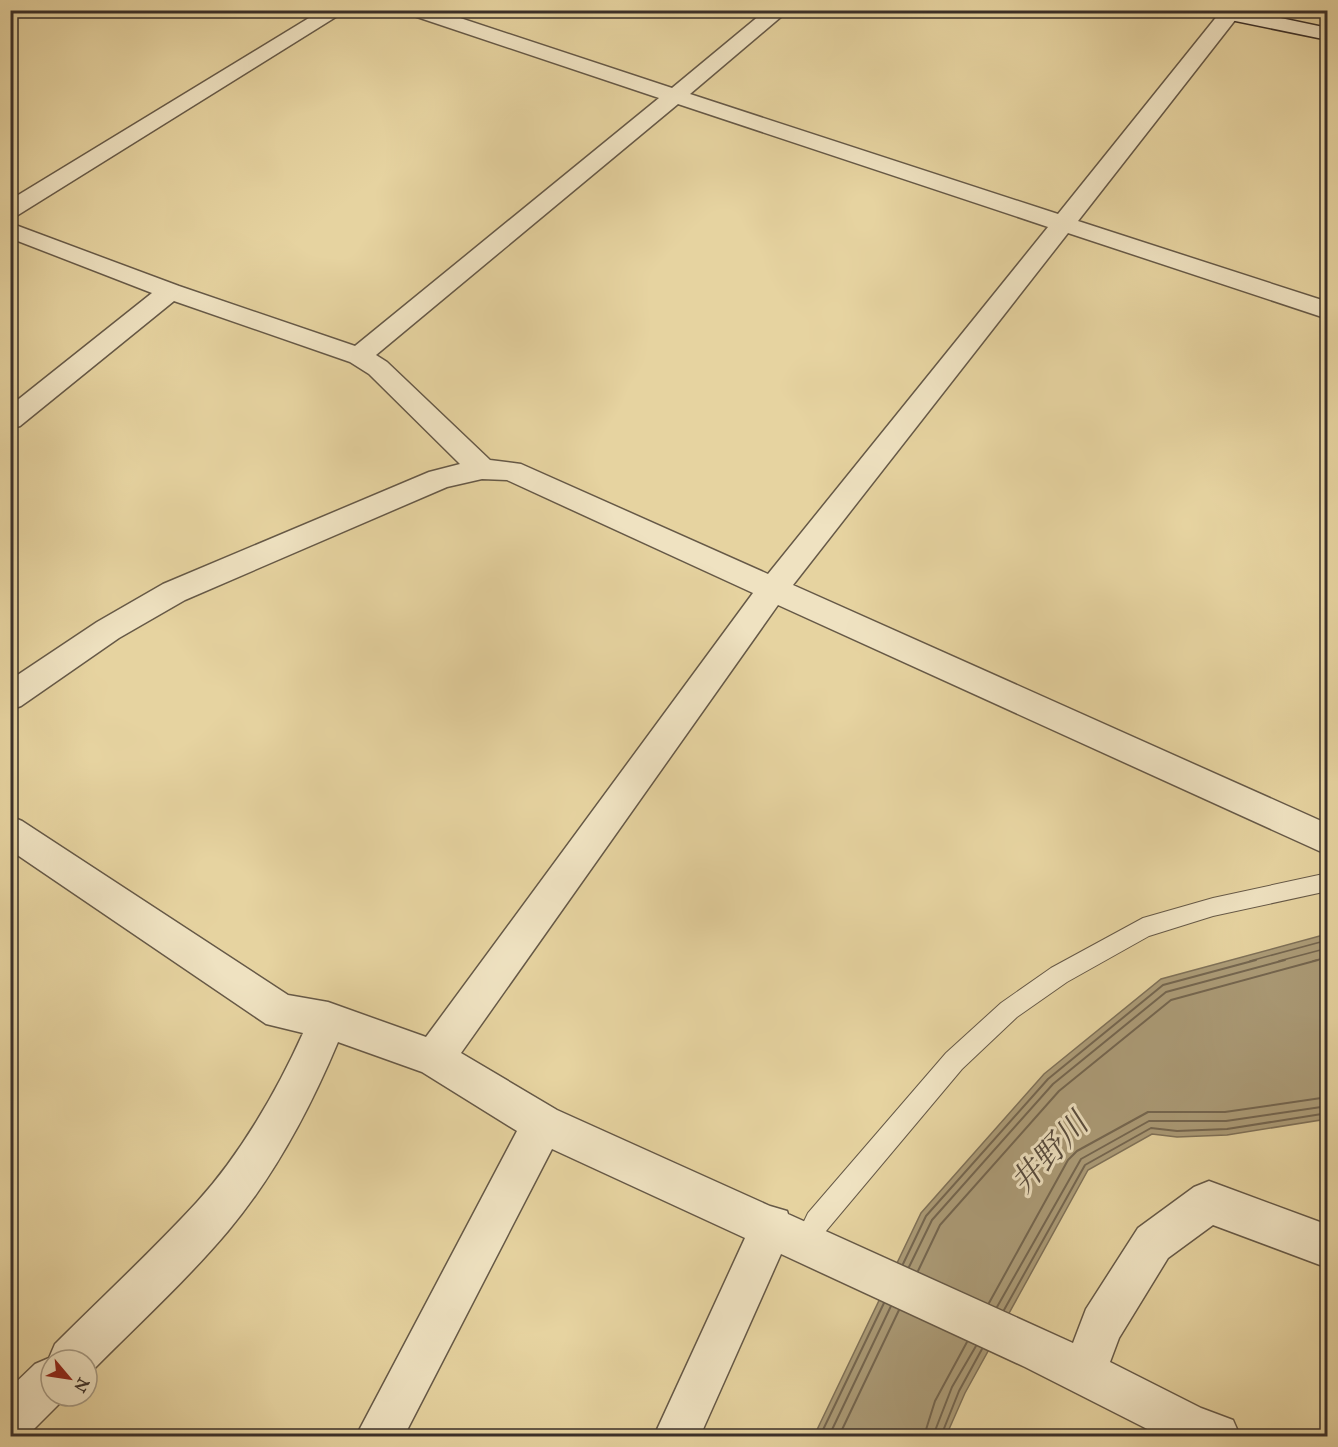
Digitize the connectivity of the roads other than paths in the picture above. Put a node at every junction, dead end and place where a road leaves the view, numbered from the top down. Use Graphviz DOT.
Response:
graph roads {
  1 [pos="337,10"];
  2 [pos="415,10"];
  3 [pos="779,10"];
  4 [pos="1224,12"];
  5 [pos="1328,34"];
  6 [pos="674,97"];
  7 [pos="10,210"];
  8 [pos="1065,225"];
  9 [pos="10,230"];
  10 [pos="170,291"];
  11 [pos="1328,311"];
  12 [pos="359,356"];
  13 [pos="10,420"];
  14 [pos="482,469"];
  15 [pos="774,588"];
  16 [pos="10,697"];
  17 [pos="10,831"];
  18 [pos="1328,840"];
  19 [pos="1328,882"];
  20 [pos="328,1020"];
  21 [pos="434,1058"];
  22 [pos="543,1124"];
  23 [pos="799,1239"];
  24 [pos="1328,1247"];
  25 [pos="83,1348"];
  26 [pos="1084,1371"];
  27 [pos="39,1392"];
  28 [pos="10,1421"];
  29 [pos="379,1437"];
  30 [pos="677,1437"];
  31 [pos="1217,1437"];
  1 -- 7 [label="street"];
  2 -- 6 [label="street"];
  3 -- 6 [label="street"];
  4 -- 5 [label="street"];
  4 -- 8 [label="street"];
  6 -- 8 [label="street"];
  6 -- 12 [label="street"];
  8 -- 11 [label="street"];
  8 -- 15 [label="street"];
  9 -- 10 [label="street"];
  10 -- 12 [label="street"];
  10 -- 13 [label="street"];
  12 -- 14 [label="street"];
  14 -- 15 [label="street"];
  14 -- 16 [label="street"];
  15 -- 18 [label="street"];
  15 -- 21 [label="street"];
  17 -- 20 [label="street"];
  19 -- 23 [label="lane"];
  20 -- 21 [label="street"];
  20 -- 25 [label="street"];
  21 -- 22 [label="street"];
  22 -- 23 [label="street"];
  22 -- 29 [label="street"];
  23 -- 26 [label="street"];
  23 -- 30 [label="street"];
  24 -- 26 [label="street"];
  26 -- 31 [label="street"];
  27 -- 28 [label="street"];
}
